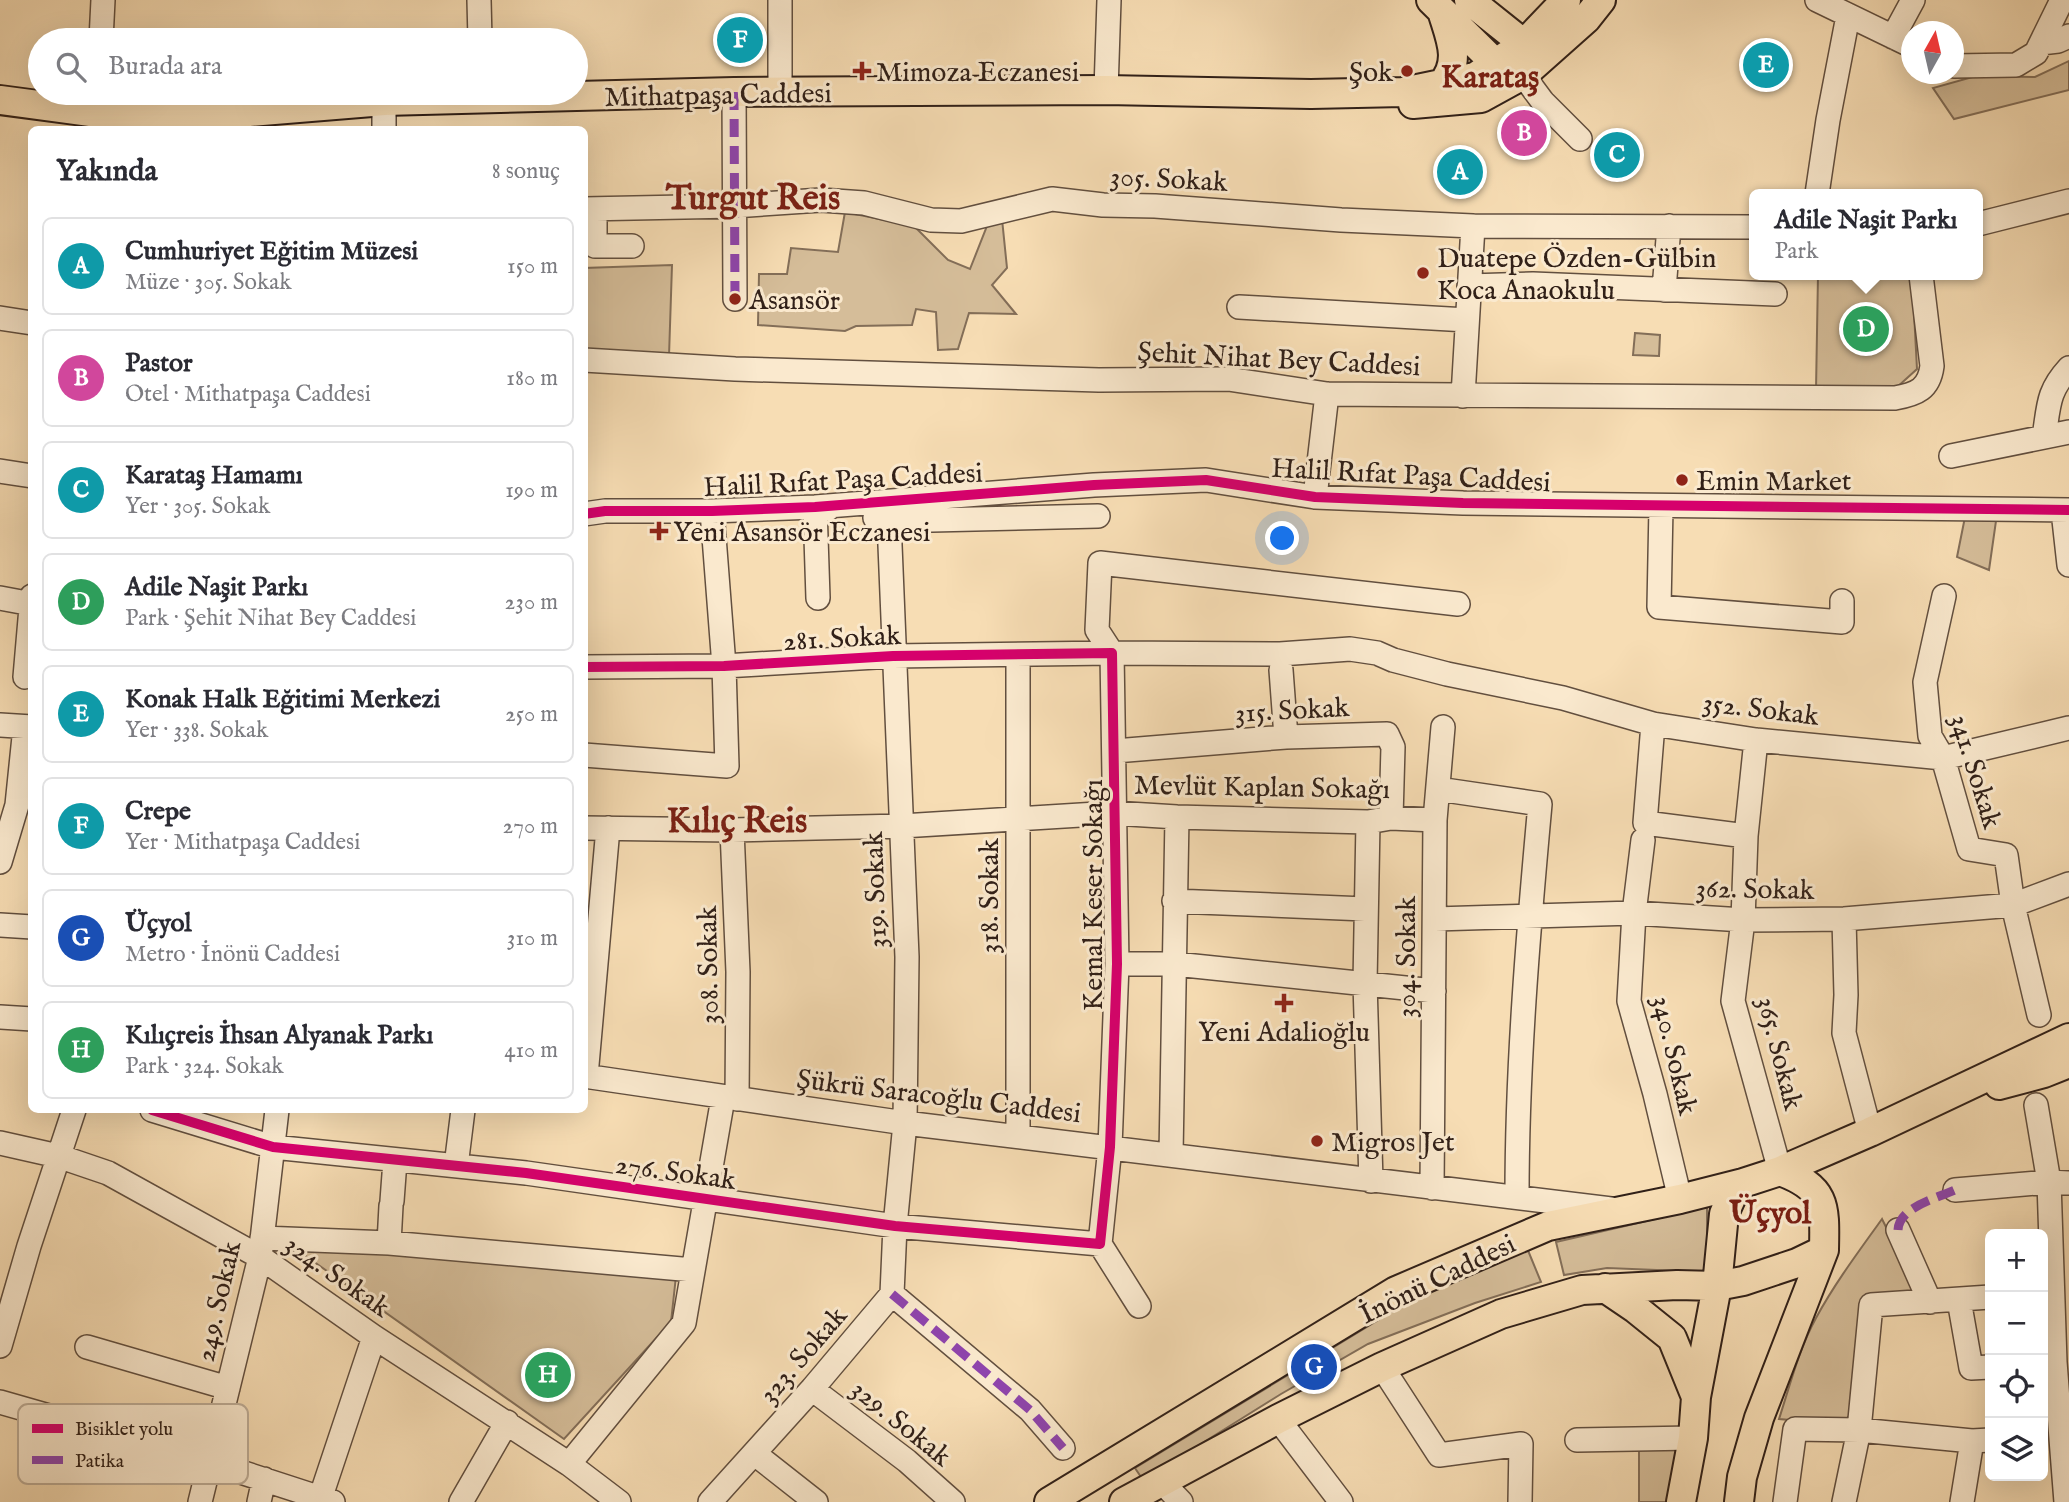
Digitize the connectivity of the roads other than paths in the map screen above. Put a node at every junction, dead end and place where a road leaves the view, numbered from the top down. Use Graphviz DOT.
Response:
graph roads {
  1 [pos="103,0"];
  2 [pos="479,0"];
  3 [pos="780,0"];
  4 [pos="1109,0"];
  5 [pos="1469,0"];
  6 [pos="1566,0"];
  7 [pos="1601,0"];
  8 [pos="1817,0"];
  9 [pos="1913,0"];
  10 [pos="2062,0"];
  11 [pos="1437,6"];
  12 [pos="1848,16"];
  13 [pos="1908,21"];
  14 [pos="102,28"];
  15 [pos="480,28"];
  16 [pos="2069,36"];
  17 [pos="1901,42"];
  18 [pos="2041,43"];
  19 [pos="1524,44"];
  20 [pos="1496,64"];
  21 [pos="1964,66"];
  22 [pos="1523,75"];
  23 [pos="1441,84"];
  24 [pos="1106,90"];
  25 [pos="734,92"];
  26 [pos="780,93"];
  27 [pos="1311,93"];
  28 [pos="588,94"];
  29 [pos="0,100"];
  30 [pos="28,101"];
  31 [pos="132,105"];
  32 [pos="335,105"];
  33 [pos="384,105"];
  34 [pos="384,126"];
  35 [pos="1580,139"];
  36 [pos="1818,189"];
  37 [pos="2069,201"];
  38 [pos="734,206"];
  39 [pos="589,209"];
  40 [pos="1983,223"];
  41 [pos="1473,226"];
  42 [pos="1669,226"];
  43 [pos="1749,227"];
  44 [pos="632,246"];
  45 [pos="1922,280"];
  46 [pos="1469,286"];
  47 [pos="1664,290"];
  48 [pos="1775,294"];
  49 [pos="735,299"];
  50 [pos="1239,307"];
  51 [pos="0,318"];
  52 [pos="1467,320"];
  53 [pos="28,322"];
  54 [pos="588,360"];
  55 [pos="2069,368"];
  56 [pos="1327,394"];
  57 [pos="1463,396"];
  58 [pos="2069,432"];
  59 [pos="2044,437"];
  60 [pos="1951,456"];
  61 [pos="0,471"];
  62 [pos="28,475"];
  63 [pos="1315,497"];
  64 [pos="815,507"];
  65 [pos="1661,507"];
  66 [pos="2066,510"];
  67 [pos="712,511"];
  68 [pos="588,514"];
  69 [pos="1098,516"];
  70 [pos="889,521"];
  71 [pos="2069,565"];
  72 [pos="1944,596"];
  73 [pos="0,598"];
  74 [pos="818,598"];
  75 [pos="28,601"];
  76 [pos="1842,601"];
  77 [pos="1458,604"];
  78 [pos="28,639"];
  79 [pos="1106,653"];
  80 [pos="1018,655"];
  81 [pos="893,656"];
  82 [pos="724,666"];
  83 [pos="588,667"];
  84 [pos="1281,670"];
  85 [pos="1447,674"];
  86 [pos="25,677"];
  87 [pos="1653,724"];
  88 [pos="0,725"];
  89 [pos="28,727"];
  90 [pos="1443,727"];
  91 [pos="2069,728"];
  92 [pos="1286,737"];
  93 [pos="1756,740"];
  94 [pos="1115,751"];
  95 [pos="588,755"];
  96 [pos="1942,758"];
  97 [pos="1438,789"];
  98 [pos="16,804"];
  99 [pos="1113,813"];
  100 [pos="1018,817"];
  101 [pos="1177,817"];
  102 [pos="1391,818"];
  103 [pos="1434,820"];
  104 [pos="1368,822"];
  105 [pos="902,826"];
  106 [pos="588,828"];
  107 [pos="608,828"];
  108 [pos="732,830"];
  109 [pos="1644,831"];
  110 [pos="1746,836"];
  111 [pos="0,862"];
  112 [pos="2069,884"];
  113 [pos="1174,901"];
  114 [pos="2013,905"];
  115 [pos="1366,909"];
  116 [pos="1634,913"];
  117 [pos="1530,916"];
  118 [pos="1435,919"];
  119 [pos="1844,919"];
  120 [pos="1743,920"];
  121 [pos="0,925"];
  122 [pos="28,927"];
  123 [pos="1117,964"];
  124 [pos="1175,964"];
  125 [pos="1365,984"];
  126 [pos="1434,991"];
  127 [pos="2039,1015"];
  128 [pos="0,1017"];
  129 [pos="28,1019"];
  130 [pos="2069,1038"];
  131 [pos="588,1044"];
  132 [pos="2069,1063"];
  133 [pos="588,1076"];
  134 [pos="730,1099"];
  135 [pos="2036,1105"];
  136 [pos="73,1113"];
  137 [pos="162,1113"];
  138 [pos="277,1113"];
  139 [pos="463,1113"];
  140 [pos="905,1123"];
  141 [pos="1870,1132"];
  142 [pos="1018,1136"];
  143 [pos="0,1143"];
  144 [pos="273,1147"];
  145 [pos="1110,1147"];
  146 [pos="1171,1155"];
  147 [pos="58,1156"];
  148 [pos="395,1161"];
  149 [pos="456,1166"];
  150 [pos="1790,1175"];
  151 [pos="1371,1181"];
  152 [pos="2059,1182"];
  153 [pos="1743,1183"];
  154 [pos="1432,1188"];
  155 [pos="1955,1190"];
  156 [pos="1517,1197"];
  157 [pos="708,1199"];
  158 [pos="1679,1199"];
  159 [pos="1621,1210"];
  160 [pos="895,1226"];
  161 [pos="1898,1230"];
  162 [pos="389,1243"];
  163 [pos="1100,1244"];
  164 [pos="261,1247"];
  165 [pos="1824,1250"];
  166 [pos="693,1270"];
  167 [pos="1717,1286"];
  168 [pos="1605,1288"];
  169 [pos="2048,1293"];
  170 [pos="892,1294"];
  171 [pos="1985,1297"];
  172 [pos="1959,1300"];
  173 [pos="1930,1302"];
  174 [pos="1139,1306"];
  175 [pos="374,1337"];
  176 [pos="0,1346"];
  177 [pos="88,1347"];
  178 [pos="2049,1363"];
  179 [pos="1382,1367"];
  180 [pos="1985,1367"];
  181 [pos="228,1388"];
  182 [pos="813,1389"];
  183 [pos="1696,1397"];
  184 [pos="0,1402"];
  185 [pos="224,1404"];
  186 [pos="18,1407"];
  187 [pos="1278,1419"];
  188 [pos="507,1422"];
  189 [pos="1859,1430"];
  190 [pos="2057,1435"];
  191 [pos="1693,1438"];
  192 [pos="1577,1440"];
  193 [pos="1981,1440"];
  194 [pos="1063,1448"];
  195 [pos="755,1454"];
  196 [pos="569,1464"];
  197 [pos="248,1474"];
  198 [pos="264,1479"];
  199 [pos="1161,1481"];
  200 [pos="204,1484"];
  201 [pos="327,1499"];
  202 [pos="200,1502"];
  203 [pos="259,1502"];
  204 [pos="461,1502"];
  205 [pos="619,1502"];
  206 [pos="709,1502"];
  207 [pos="816,1502"];
  208 [pos="953,1502"];
  209 [pos="1049,1502"];
  210 [pos="1124,1502"];
  211 [pos="1181,1502"];
  212 [pos="1341,1502"];
  213 [pos="1520,1502"];
  214 [pos="1681,1502"];
  215 [pos="1739,1502"];
  216 [pos="1785,1502"];
  217 [pos="1844,1502"];
  218 [pos="1962,1502"];
  219 [pos="2066,1502"];
  1 -- 14 [label="street"];
  2 -- 15 [label="street"];
  3 -- 26 [label="street"];
  4 -- 24 [label="street"];
  5 -- 19 [label="main road"];
  6 -- 19 [label="main road, Mithatpaşa Caddesi"];
  7 -- 22 [label="main road, Mithatpaşa Caddesi"];
  8 -- 12 [label="street"];
  9 -- 13 [label="street"];
  10 -- 18 [label="street"];
  11 -- 20 [label="main road"];
  11 -- 23 [label="main road"];
  12 -- 17 [label="street"];
  12 -- 36 [label="street"];
  16 -- 18 [label="street"];
  18 -- 21 [label="street"];
  19 -- 20 [label="main road, Mithatpaşa Caddesi"];
  19 -- 22 [label="main road"];
  20 -- 22 [label="main road"];
  20 -- 23 [label="main road, Mithatpaşa Caddesi"];
  22 -- 27 [label="main road, Mithatpaşa Caddesi"];
  22 -- 35 [label="street"];
  23 -- 27 [label="main road, Mithatpaşa Caddesi"];
  24 -- 26 [label="main road, Mithatpaşa Caddesi"];
  24 -- 27 [label="main road, Mithatpaşa Caddesi"];
  25 -- 26 [label="main road, Mithatpaşa Caddesi"];
  25 -- 28 [label="main road, Mithatpaşa Caddesi"];
  25 -- 38 [label="street"];
  29 -- 30 [label="main road, Mithatpaşa Caddesi"];
  31 -- 32 [label="main road, Mithatpaşa Caddesi"];
  33 -- 34 [label="street"];
  37 -- 40 [label="street"];
  38 -- 39 [label="street, 305. Sokak"];
  38 -- 41 [label="street, 305. Sokak"];
  38 -- 49 [label="street"];
  39 -- 44 [label="street"];
  41 -- 42 [label="street, 305. Sokak"];
  41 -- 46 [label="street"];
  42 -- 43 [label="street, 305. Sokak"];
  42 -- 47 [label="street"];
  45 -- 57 [label="street, Şehit Nihat Bey Caddesi"];
  46 -- 47 [label="street"];
  46 -- 52 [label="street"];
  47 -- 48 [label="street"];
  50 -- 52 [label="street"];
  51 -- 53 [label="street"];
  52 -- 57 [label="street"];
  54 -- 56 [label="street, Şehit Nihat Bey Caddesi"];
  55 -- 59 [label="street"];
  56 -- 57 [label="street, Şehit Nihat Bey Caddesi"];
  56 -- 63 [label="street"];
  58 -- 59 [label="street"];
  59 -- 60 [label="street"];
  61 -- 62 [label="street"];
  63 -- 64 [label="street, Halil Rıfat Paşa Caddesi"];
  63 -- 65 [label="street, Halil Rıfat Paşa Caddesi"];
  64 -- 67 [label="street, Halil Rıfat Paşa Caddesi"];
  64 -- 70 [label="street"];
  64 -- 74 [label="street"];
  65 -- 66 [label="street, Halil Rıfat Paşa Caddesi"];
  65 -- 76 [label="street"];
  66 -- 71 [label="street"];
  67 -- 68 [label="street, Halil Rıfat Paşa Caddesi"];
  67 -- 82 [label="street"];
  69 -- 70 [label="street"];
  70 -- 81 [label="street, 319. Sokak"];
  72 -- 96 [label="street, 341. Sokak"];
  73 -- 75 [label="street"];
  77 -- 79 [label="street"];
  78 -- 86 [label="street"];
  79 -- 80 [label="street, 281. Sokak"];
  79 -- 85 [label="street, 281. Sokak"];
  79 -- 94 [label="street, Kemal Keser Sokağı"];
  80 -- 81 [label="street, 281. Sokak"];
  80 -- 100 [label="street, 318. Sokak"];
  81 -- 82 [label="street, 281. Sokak"];
  81 -- 105 [label="street, 319. Sokak"];
  82 -- 83 [label="street, 281. Sokak"];
  82 -- 95 [label="street"];
  84 -- 92 [label="street"];
  85 -- 87 [label="street, 352. Sokak"];
  87 -- 93 [label="street, 352. Sokak"];
  87 -- 109 [label="street, 340. Sokak"];
  88 -- 89 [label="street"];
  89 -- 98 [label="street"];
  90 -- 97 [label="street, 304. Sokak"];
  91 -- 96 [label="street, 352. Sokak"];
  92 -- 94 [label="street, 315. Sokak"];
  92 -- 102 [label="street, 315. Sokak"];
  93 -- 96 [label="street, 352. Sokak"];
  93 -- 110 [label="street, 365. Sokak"];
  94 -- 99 [label="street, Kemal Keser Sokağı"];
  96 -- 114 [label="street, 341. Sokak"];
  97 -- 103 [label="street, 304. Sokak"];
  97 -- 117 [label="street"];
  98 -- 111 [label="street"];
  99 -- 100 [label="street, Mevlüt Kaplan Sokağı"];
  99 -- 101 [label="street, Mevlüt Kaplan Sokağı"];
  99 -- 123 [label="street, Kemal Keser Sokağı"];
  100 -- 105 [label="street, Mevlüt Kaplan Sokağı"];
  100 -- 142 [label="street, 318. Sokak"];
  101 -- 104 [label="street, Mevlüt Kaplan Sokağı"];
  101 -- 113 [label="street"];
  102 -- 103 [label="street, Mevlüt Kaplan Sokağı"];
  102 -- 104 [label="street, Mevlüt Kaplan Sokağı"];
  103 -- 118 [label="street, 304. Sokak"];
  104 -- 115 [label="street"];
  105 -- 108 [label="street, Mevlüt Kaplan Sokağı"];
  105 -- 140 [label="street, 319. Sokak"];
  106 -- 107 [label="street, Mevlüt Kaplan Sokağı"];
  107 -- 108 [label="street, Mevlüt Kaplan Sokağı"];
  107 -- 131 [label="street"];
  108 -- 134 [label="street, 308. Sokak"];
  109 -- 110 [label="street"];
  109 -- 116 [label="street, 340. Sokak"];
  110 -- 120 [label="street, 365. Sokak"];
  112 -- 114 [label="street, 362. Sokak"];
  113 -- 115 [label="street"];
  113 -- 124 [label="street"];
  114 -- 119 [label="street, 362. Sokak"];
  114 -- 127 [label="street, 341. Sokak"];
  115 -- 125 [label="street"];
  116 -- 117 [label="street, 362. Sokak"];
  116 -- 120 [label="street, 362. Sokak"];
  116 -- 158 [label="street, 340. Sokak"];
  117 -- 118 [label="street, 362. Sokak"];
  117 -- 156 [label="street"];
  118 -- 126 [label="street, 304. Sokak"];
  119 -- 120 [label="street, 362. Sokak"];
  119 -- 141 [label="street"];
  120 -- 150 [label="street, 365. Sokak"];
  121 -- 122 [label="street"];
  123 -- 124 [label="street"];
  123 -- 145 [label="street, Kemal Keser Sokağı"];
  124 -- 125 [label="street"];
  124 -- 146 [label="street"];
  125 -- 126 [label="street"];
  125 -- 151 [label="street"];
  126 -- 154 [label="street, 304. Sokak"];
  128 -- 129 [label="street"];
  130 -- 141 [label="main road, İnönü Caddesi"];
  132 -- 150 [label="main road"];
  133 -- 134 [label="street, Şükrü Saracoğlu Caddesi"];
  134 -- 140 [label="street, Şükrü Saracoğlu Caddesi"];
  134 -- 157 [label="street, 308. Sokak"];
  135 -- 152 [label="street"];
  136 -- 147 [label="street"];
  137 -- 144 [label="street, 276. Sokak"];
  138 -- 144 [label="street, 249. Sokak"];
  139 -- 149 [label="street"];
  140 -- 142 [label="street, Şükrü Saracoğlu Caddesi"];
  140 -- 160 [label="street, 319. Sokak"];
  141 -- 150 [label="main road, İnönü Caddesi"];
  142 -- 145 [label="street, Şükrü Saracoğlu Caddesi"];
  143 -- 147 [label="street, 324. Sokak"];
  144 -- 148 [label="street, 276. Sokak"];
  144 -- 164 [label="street, 249. Sokak"];
  145 -- 146 [label="street, Şükrü Saracoğlu Caddesi"];
  145 -- 163 [label="street"];
  146 -- 151 [label="street, Şükrü Saracoğlu Caddesi"];
  147 -- 164 [label="street, 324. Sokak"];
  147 -- 176 [label="street"];
  148 -- 149 [label="street, 276. Sokak"];
  148 -- 162 [label="street"];
  149 -- 157 [label="street, 276. Sokak"];
  150 -- 153 [label="main road, İnönü Caddesi"];
  150 -- 165 [label="main road"];
  151 -- 154 [label="street, Şükrü Saracoğlu Caddesi"];
  152 -- 155 [label="street"];
  152 -- 169 [label="street"];
  153 -- 158 [label="main road, İnönü Caddesi"];
  153 -- 167 [label="main road"];
  154 -- 156 [label="street, Şükrü Saracoğlu Caddesi"];
  156 -- 159 [label="street, Şükrü Saracoğlu Caddesi"];
  157 -- 160 [label="street, 276. Sokak"];
  157 -- 166 [label="street, 308. Sokak"];
  158 -- 159 [label="main road, İnönü Caddesi"];
  159 -- 209 [label="main road, İnönü Caddesi"];
  160 -- 163 [label="street, 276. Sokak"];
  160 -- 170 [label="street"];
  161 -- 173 [label="street"];
  162 -- 164 [label="street"];
  162 -- 166 [label="street"];
  163 -- 174 [label="street"];
  164 -- 175 [label="street, 324. Sokak"];
  164 -- 181 [label="street, 249. Sokak"];
  165 -- 167 [label="main road, İnönü Caddesi"];
  165 -- 215 [label="main road"];
  166 -- 196 [label="street, 308. Sokak"];
  167 -- 168 [label="main road, İnönü Caddesi"];
  167 -- 183 [label="main road"];
  168 -- 179 [label="main road, İnönü Caddesi"];
  168 -- 183 [label="main road"];
  169 -- 178 [label="street"];
  170 -- 182 [label="street, 323. Sokak"];
  170 -- 194 [label="street"];
  171 -- 172 [label="street"];
  172 -- 173 [label="street"];
  172 -- 180 [label="street"];
  173 -- 189 [label="street"];
  175 -- 188 [label="street, 324. Sokak"];
  175 -- 201 [label="street"];
  177 -- 181 [label="street"];
  178 -- 190 [label="street"];
  179 -- 187 [label="main road, İnönü Caddesi"];
  179 -- 213 [label="street"];
  181 -- 185 [label="street, 249. Sokak"];
  182 -- 195 [label="street, 323. Sokak"];
  182 -- 208 [label="street, 329. Sokak"];
  183 -- 191 [label="main road"];
  184 -- 186 [label="street"];
  187 -- 199 [label="main road, İnönü Caddesi"];
  187 -- 212 [label="street"];
  188 -- 196 [label="street, 324. Sokak"];
  188 -- 204 [label="street"];
  189 -- 193 [label="street"];
  189 -- 216 [label="street"];
  189 -- 217 [label="street"];
  190 -- 219 [label="street"];
  191 -- 192 [label="street"];
  191 -- 214 [label="main road"];
  193 -- 218 [label="street"];
  195 -- 206 [label="street, 323. Sokak"];
  195 -- 207 [label="street"];
  196 -- 205 [label="street, 324. Sokak"];
  197 -- 198 [label="street"];
  198 -- 201 [label="street"];
  198 -- 203 [label="street"];
  199 -- 210 [label="main road, İnönü Caddesi"];
  199 -- 211 [label="street"];
  200 -- 202 [label="street, 249. Sokak"];
}
